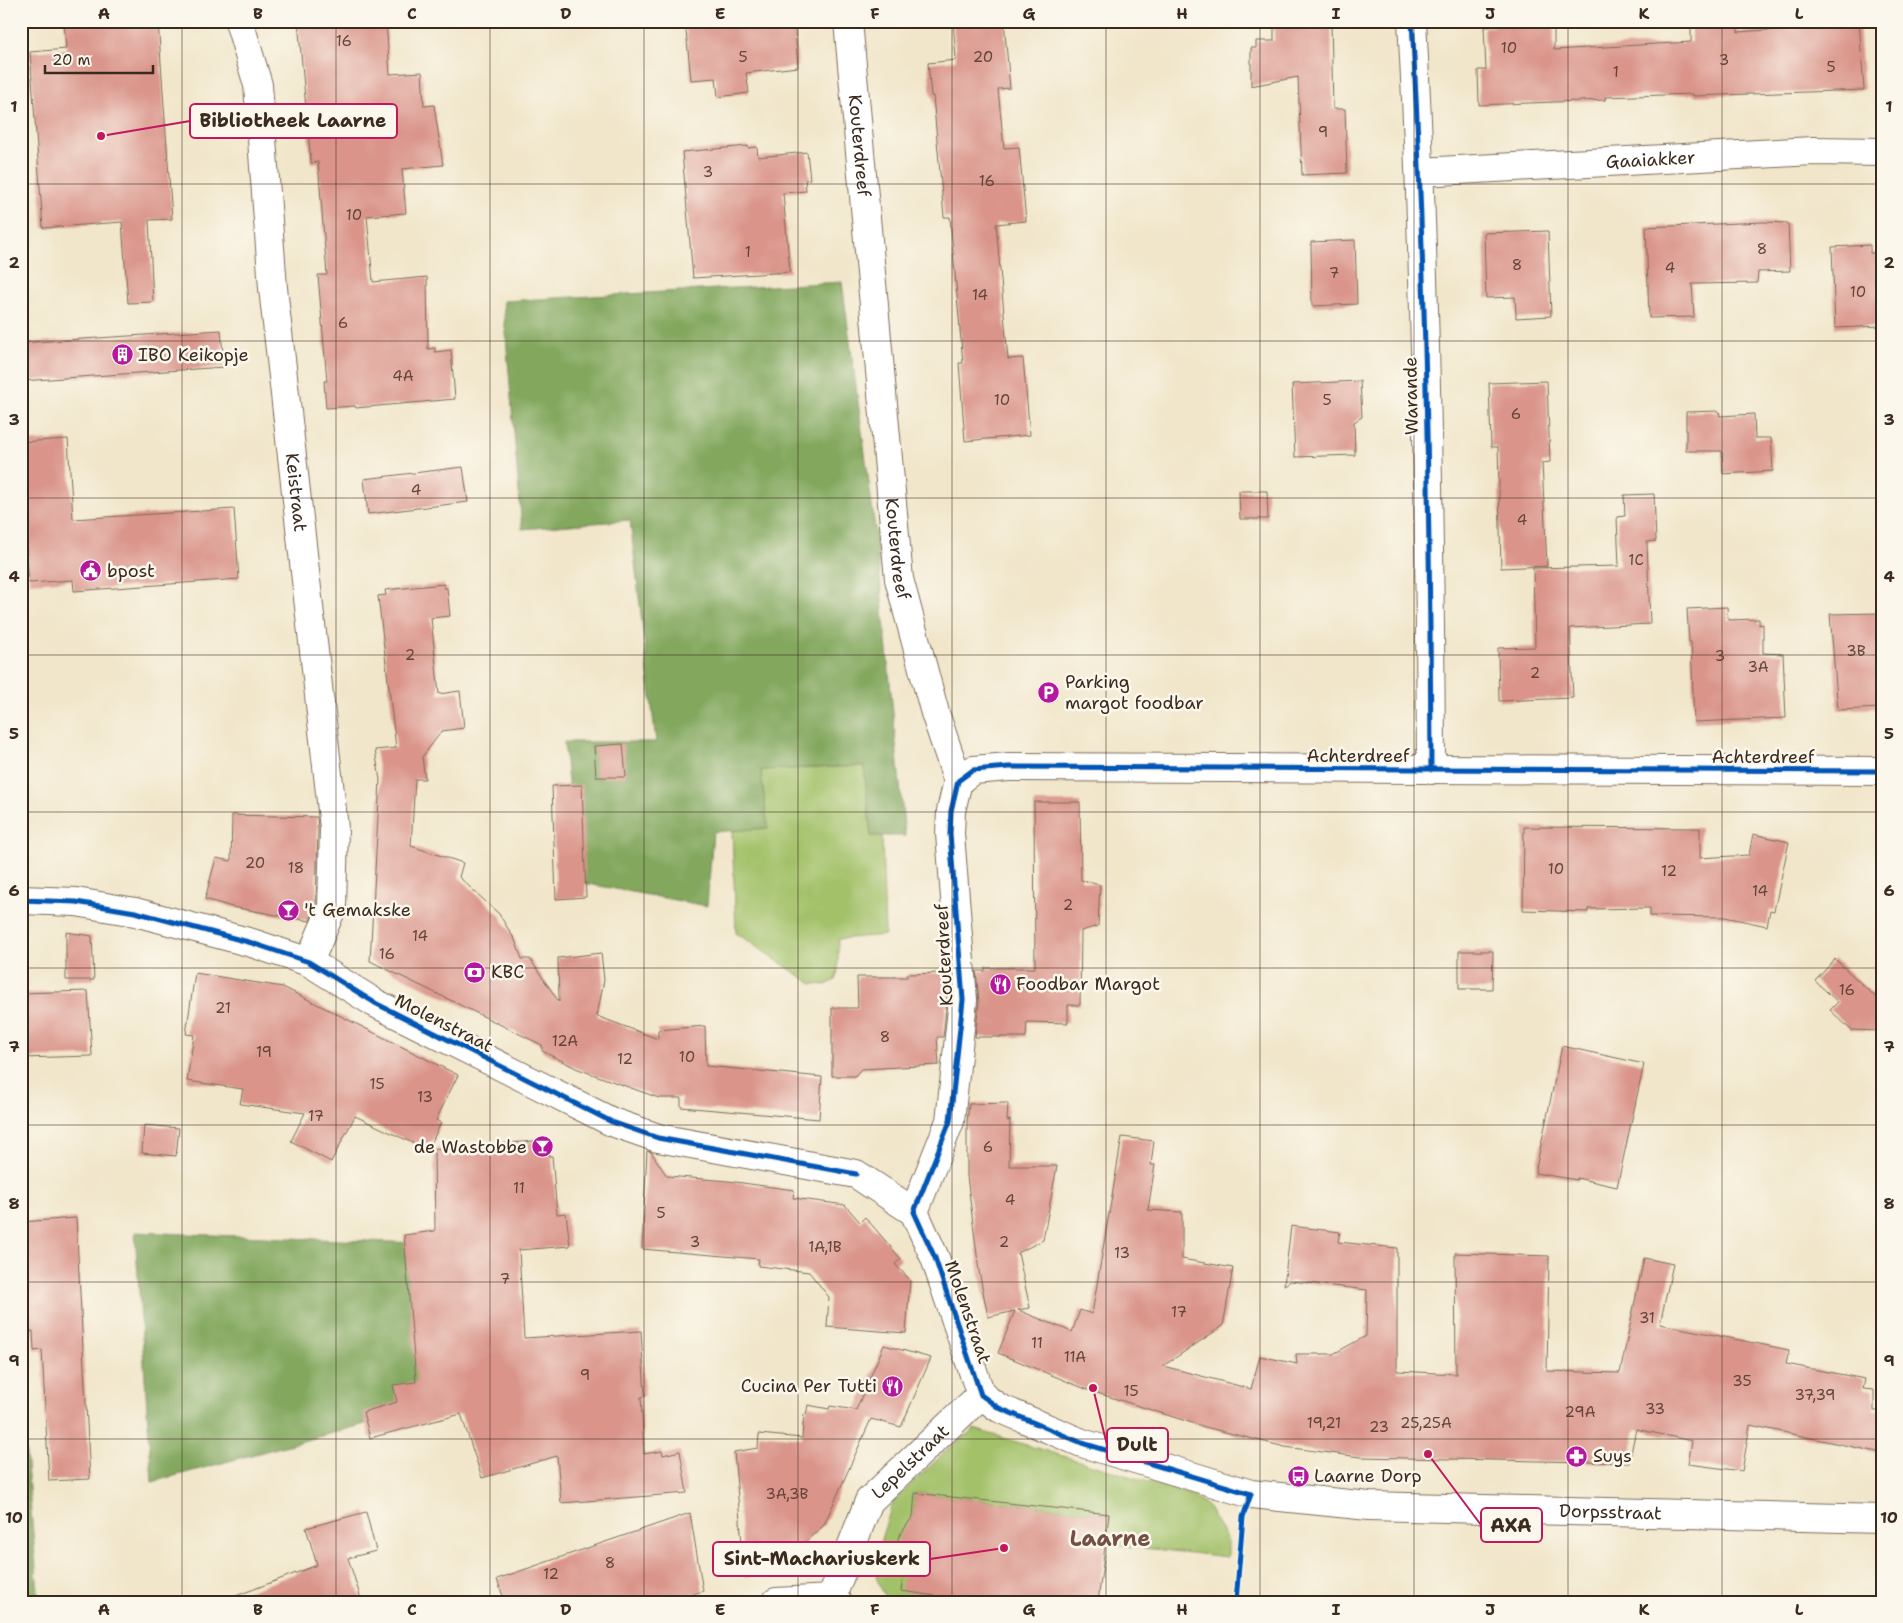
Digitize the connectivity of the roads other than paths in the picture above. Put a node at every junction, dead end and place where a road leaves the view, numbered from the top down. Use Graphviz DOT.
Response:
graph roads {
  1 [pos="239,21"];
  2 [pos="848,21"];
  3 [pos="1412,21"];
  4 [pos="1882,152"];
  5 [pos="1420,172"];
  6 [pos="1431,770"];
  7 [pos="1882,771"];
  8 [pos="958,780"];
  9 [pos="21,900"];
  10 [pos="309,962"];
  11 [pos="914,1212"];
  12 [pos="981,1395"];
  13 [pos="1882,1518"];
  14 [pos="834,1600"];
  15 [pos="776,1602"];
  1 -- 10 [label="street, Keistraat"];
  2 -- 8 [label="street, Kouterdreef"];
  3 -- 5 [label="street, Warande"];
  4 -- 5 [label="street, Gaaiakker"];
  5 -- 6 [label="street, Warande"];
  6 -- 7 [label="street, Achterdreef"];
  6 -- 8 [label="street, Achterdreef"];
  8 -- 11 [label="street, Kouterdreef"];
  9 -- 10 [label="street, Molenstraat"];
  10 -- 11 [label="street, Molenstraat"];
  11 -- 12 [label="street, Molenstraat"];
  12 -- 13 [label="street, Dorpsstraat"];
  12 -- 14 [label="street, Lepelstraat"];
  14 -- 15 [label="street, Lepelstraat"];
}
